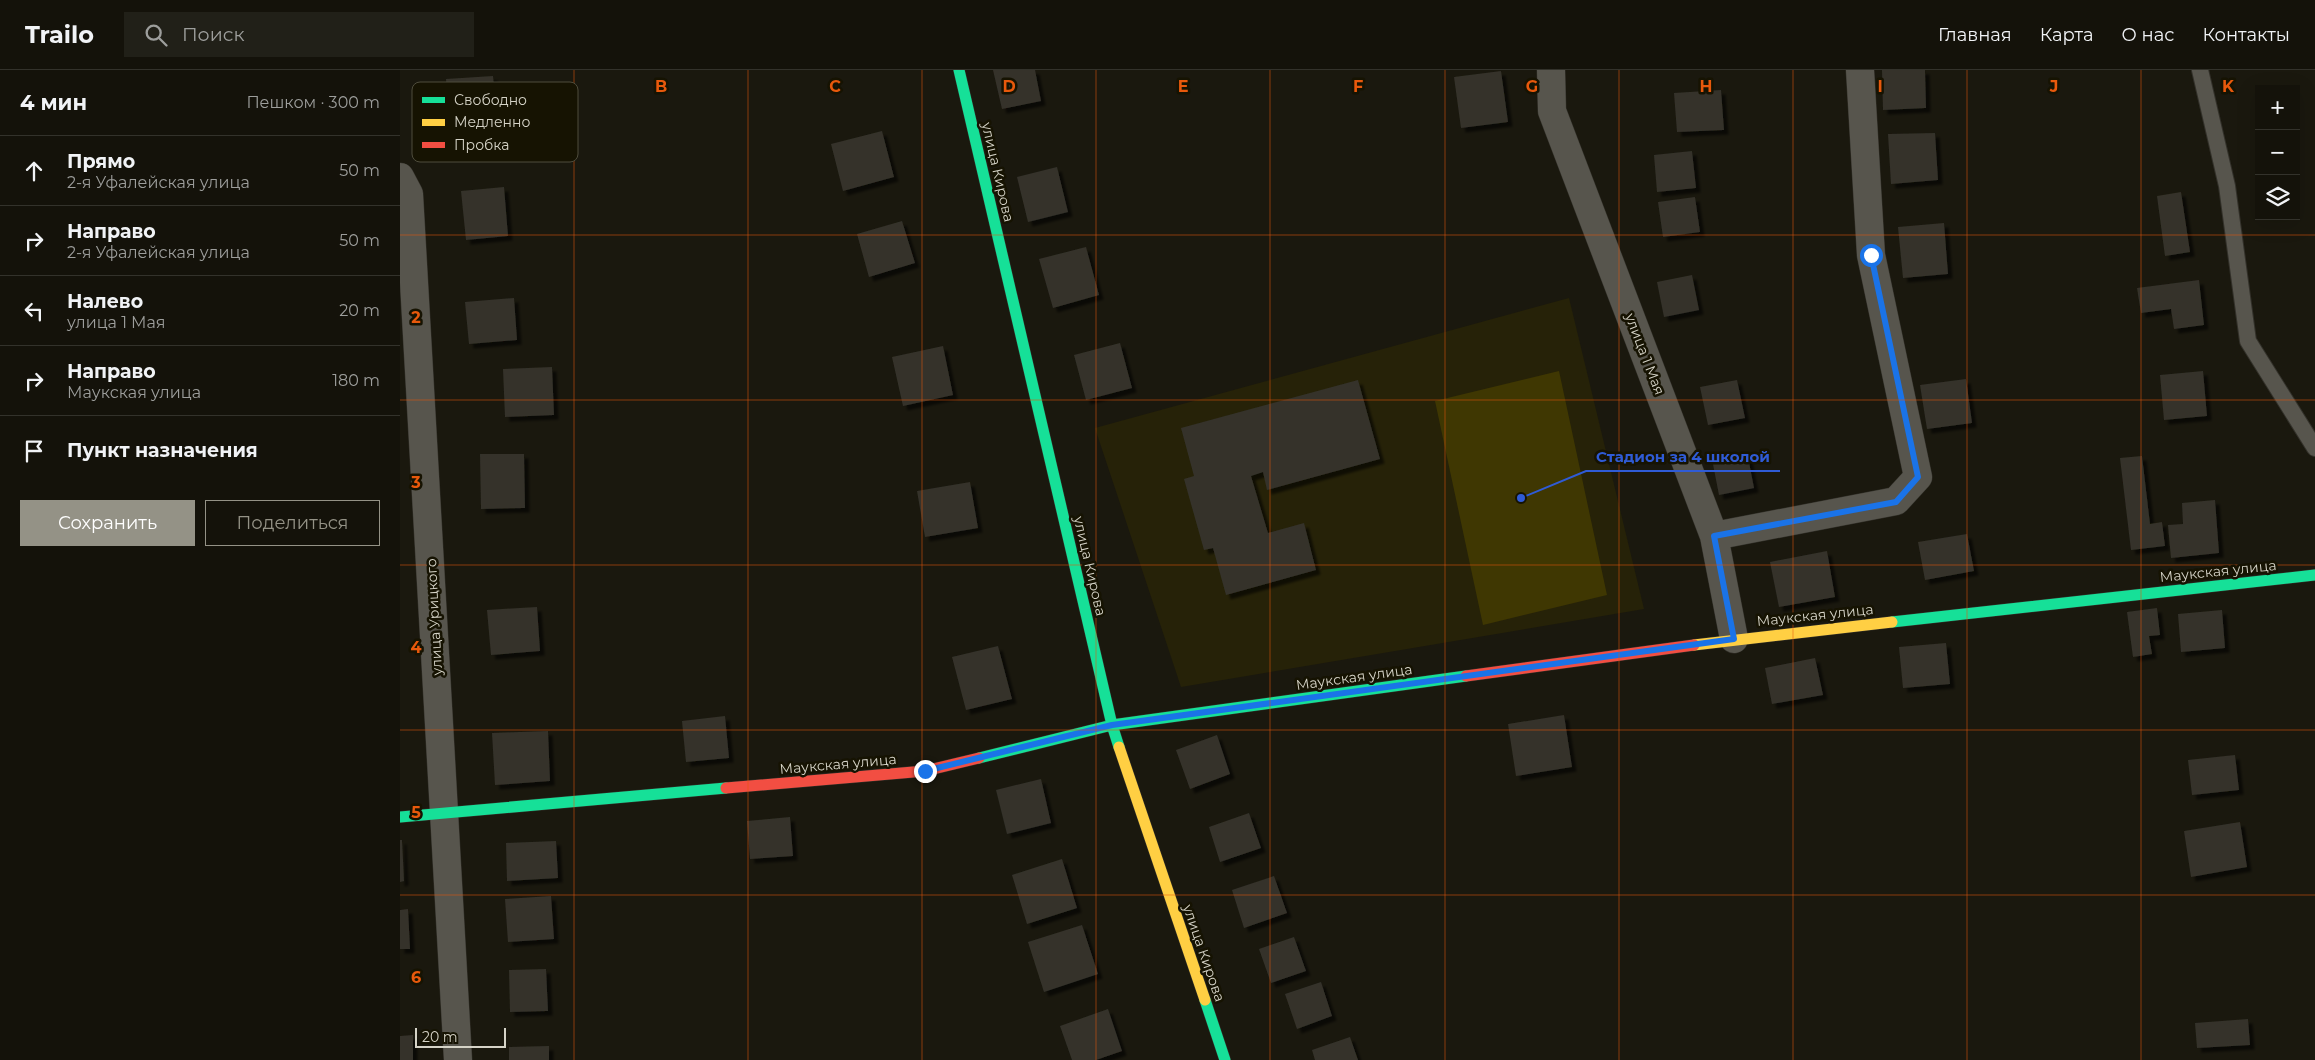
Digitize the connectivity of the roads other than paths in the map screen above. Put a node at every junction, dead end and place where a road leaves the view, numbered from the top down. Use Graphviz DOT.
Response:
graph roads {
  1 [pos="959,70"];
  2 [pos="1550,70"];
  3 [pos="1860,70"];
  4 [pos="2200,70"];
  5 [pos="400,177"];
  6 [pos="2315,448"];
  7 [pos="1714,536"];
  8 [pos="2315,575"];
  9 [pos="1734,639"];
  10 [pos="1112,725"];
  11 [pos="445,814"];
  12 [pos="400,817"];
  13 [pos="458,1060"];
  14 [pos="1225,1060"];
  1 -- 10 [label="street, улица Кирова"];
  2 -- 7 [label="street, улица 1 Мая"];
  3 -- 7 [label="street"];
  4 -- 6 [label="lane"];
  5 -- 11 [label="street, улица Урицкого"];
  7 -- 9 [label="street, улица 1 Мая"];
  8 -- 9 [label="street, Маукская улица"];
  9 -- 10 [label="street, Маукская улица"];
  10 -- 11 [label="street, Маукская улица"];
  10 -- 14 [label="street, улица Кирова"];
  11 -- 12 [label="street, Маукская улица"];
  11 -- 13 [label="street, улица Урицкого"];
}
